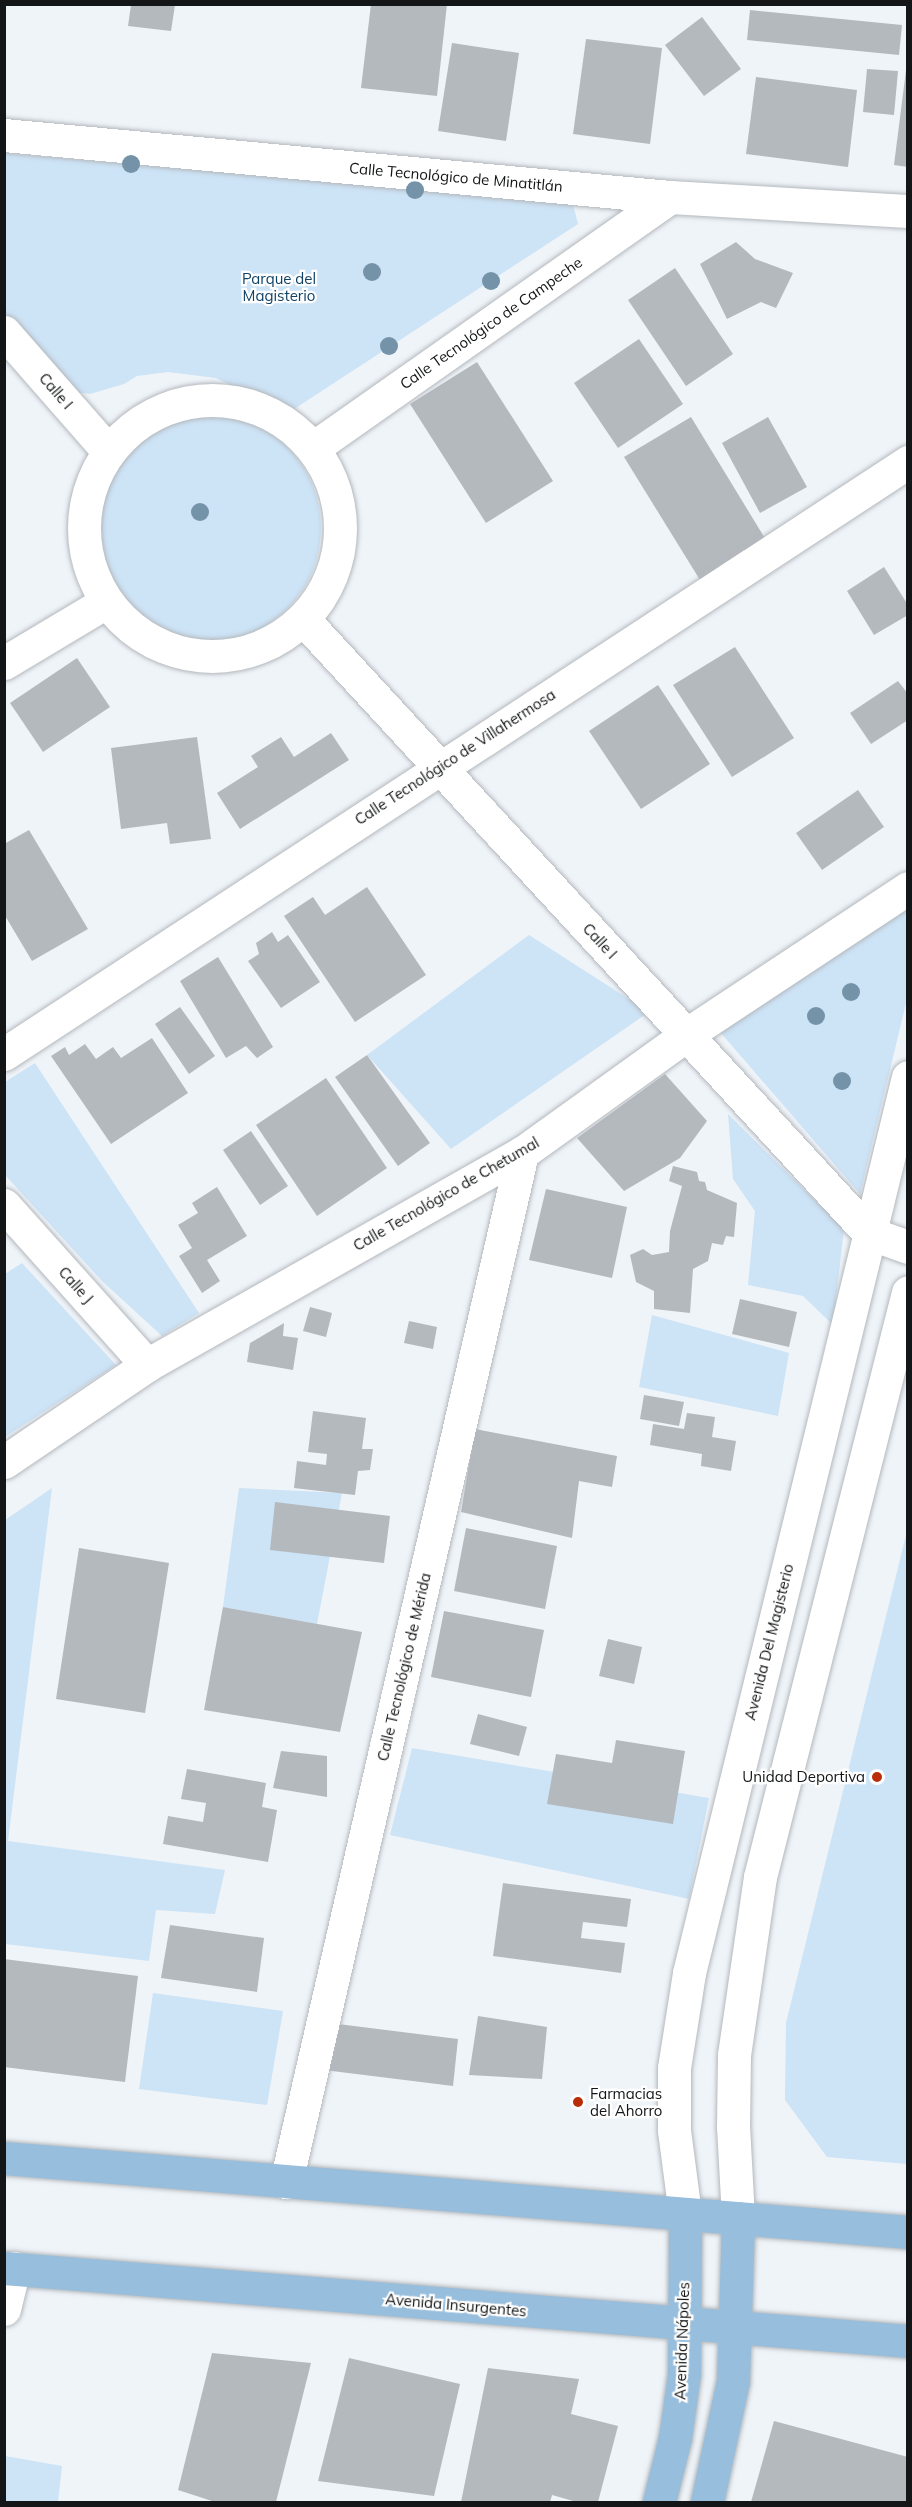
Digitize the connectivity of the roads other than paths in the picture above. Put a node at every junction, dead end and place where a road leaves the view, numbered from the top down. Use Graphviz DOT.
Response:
graph roads {
  1 [pos="4,135"];
  2 [pos="670,197"];
  3 [pos="908,211"];
  4 [pos="4,332"];
  5 [pos="313,448"];
  6 [pos="108,451"];
  7 [pos="908,462"];
  8 [pos="105,602"];
  9 [pos="303,619"];
  10 [pos="4,663"];
  11 [pos="439,767"];
  12 [pos="908,888"];
  13 [pos="686,1035"];
  14 [pos="4,1054"];
  15 [pos="908,1077"];
  16 [pos="522,1152"];
  17 [pos="4,1205"];
  18 [pos="869,1233"];
  19 [pos="908,1246"];
  20 [pos="908,1292"];
  21 [pos="147,1365"];
  22 [pos="4,1462"];
  23 [pos="4,2158"];
  24 [pos="286,2182"];
  25 [pos="685,2214"];
  26 [pos="738,2217"];
  27 [pos="908,2232"];
  28 [pos="9,2268"];
  29 [pos="4,2309"];
  30 [pos="685,2324"];
  31 [pos="735,2326"];
  32 [pos="908,2341"];
  33 [pos="659,2502"];
  34 [pos="707,2502"];
  1 -- 2 [label="street, Calle Tecnológico de Minatitlán"];
  2 -- 3 [label="street, Calle Tecnológico de Minatitlán"];
  2 -- 5 [label="street, Calle Tecnológico de Campeche"];
  4 -- 6 [label="street, Calle I"];
  5 -- 6 [label="street"];
  5 -- 9 [label="street"];
  6 -- 8 [label="street"];
  7 -- 11 [label="street, Calle Tecnológico de Villahermosa"];
  8 -- 9 [label="street"];
  8 -- 10 [label="street"];
  9 -- 11 [label="street, Calle I"];
  11 -- 13 [label="street, Calle I"];
  11 -- 14 [label="street, Calle Tecnológico de Villahermosa"];
  12 -- 13 [label="street, Calle Tecnológico de Chetumal"];
  13 -- 16 [label="street, Calle Tecnológico de Chetumal"];
  13 -- 18 [label="street, Calle I"];
  15 -- 18 [label="street, Avenida Del Magisterio"];
  16 -- 21 [label="street, Calle Tecnológico de Chetumal"];
  16 -- 24 [label="street, Calle Tecnológico de Mérida"];
  17 -- 21 [label="street, Calle J"];
  18 -- 19 [label="street, Calle I"];
  18 -- 25 [label="street, Avenida Del Magisterio"];
  20 -- 26 [label="street"];
  21 -- 22 [label="street, Calle Tecnológico de Chetumal"];
  23 -- 24 [label="main road"];
  24 -- 25 [label="main road"];
  25 -- 26 [label="main road"];
  25 -- 30 [label="main road, Avenida Nápoles"];
  26 -- 27 [label="main road"];
  26 -- 31 [label="main road"];
  28 -- 29 [label="street"];
  28 -- 30 [label="main road, Avenida Insurgentes"];
  30 -- 31 [label="main road, Avenida Insurgentes"];
  30 -- 33 [label="main road, Avenida Nápoles"];
  31 -- 32 [label="main road, Avenida Insurgentes"];
  31 -- 34 [label="main road"];
}
